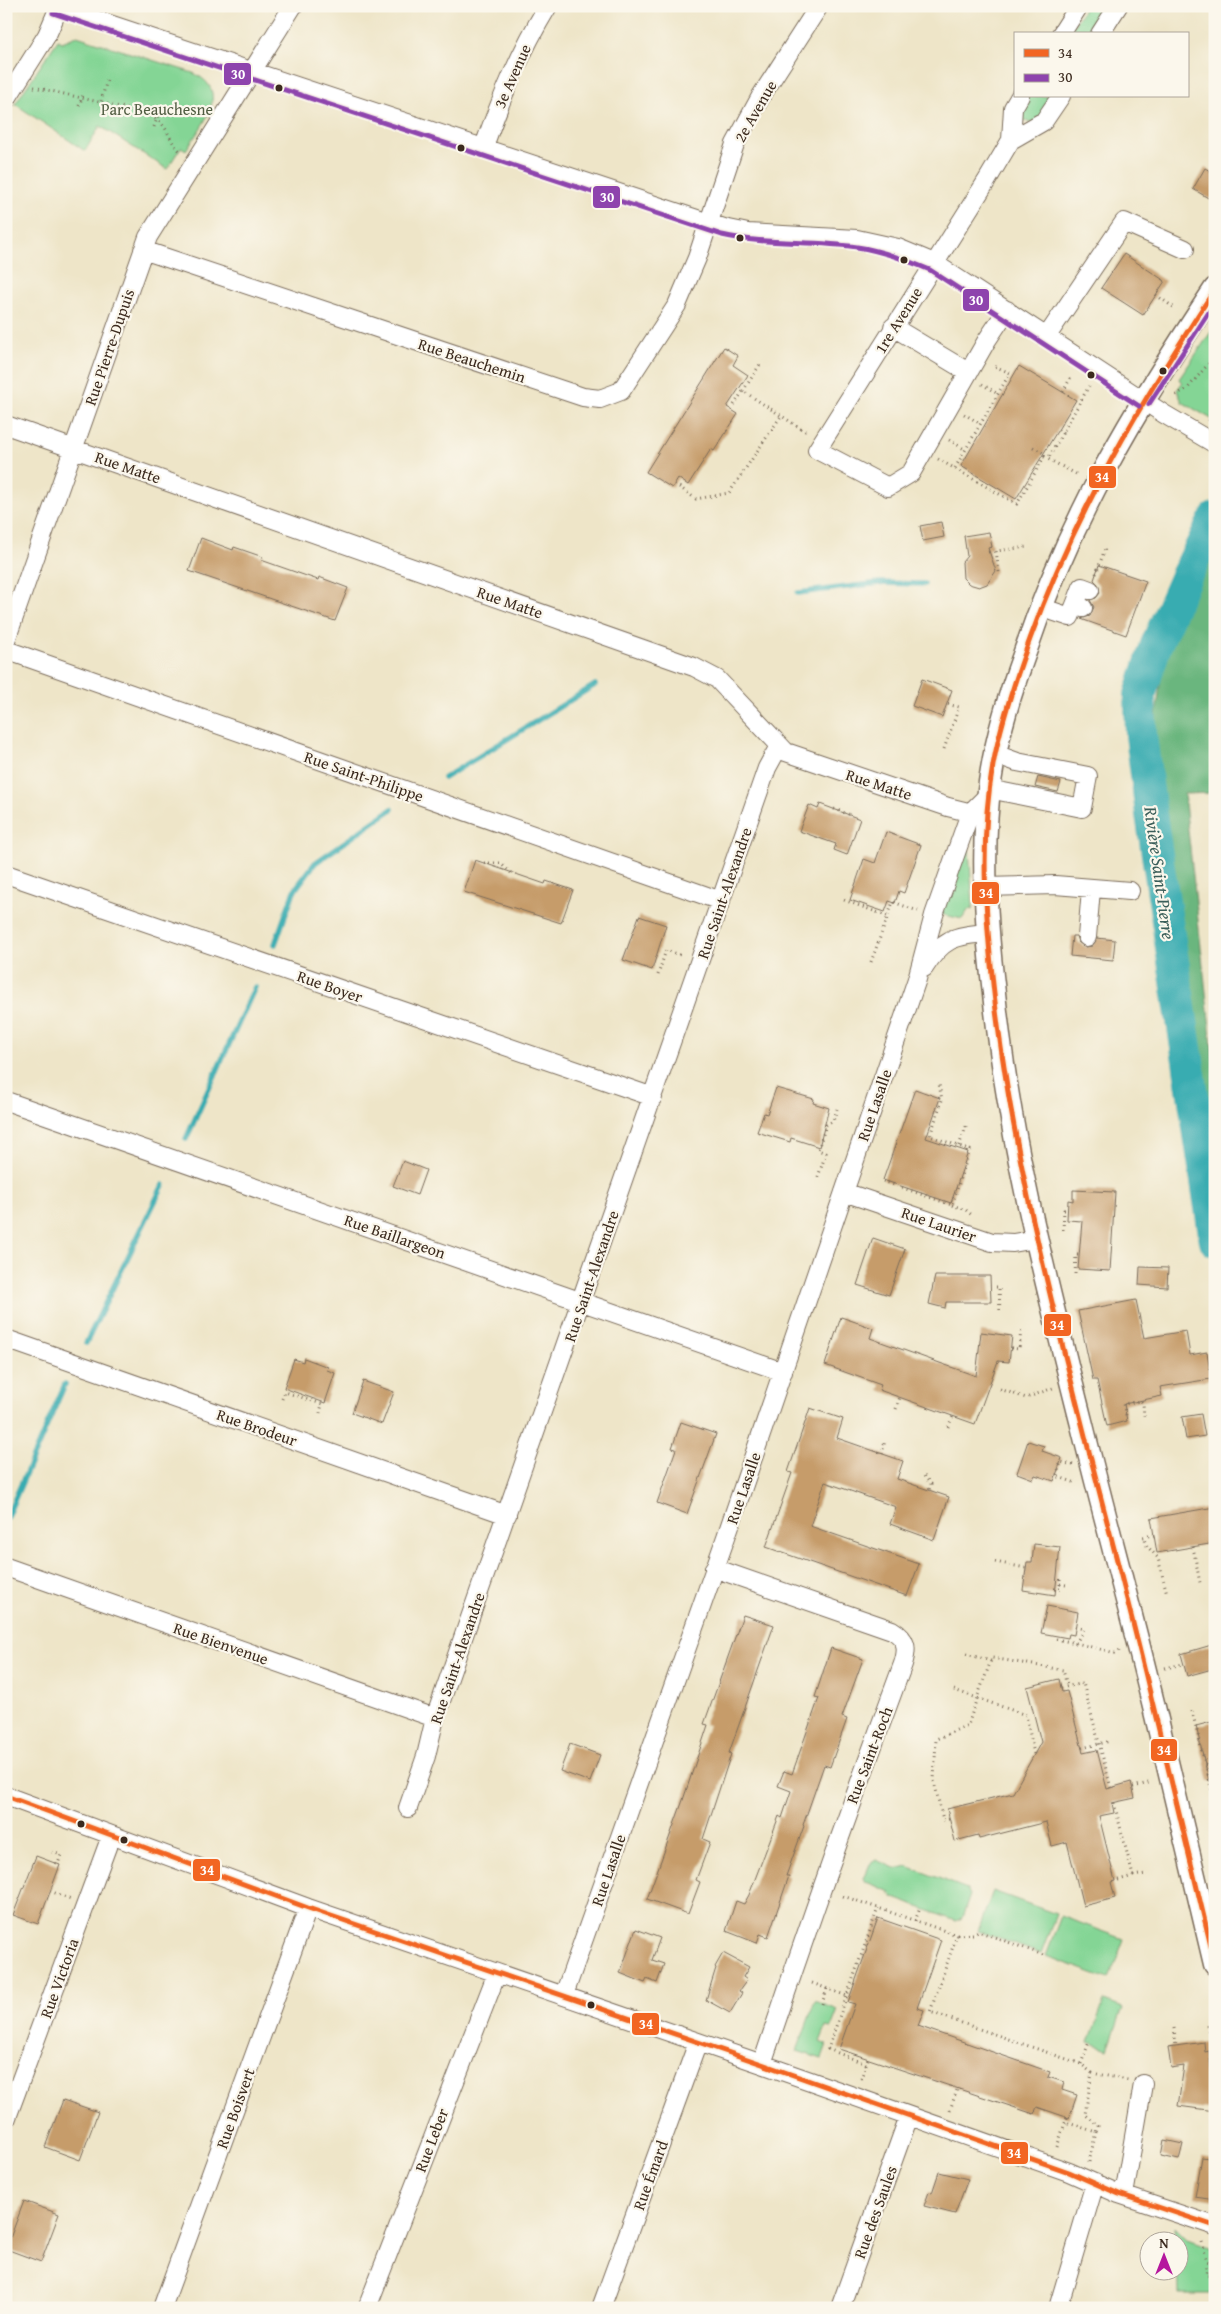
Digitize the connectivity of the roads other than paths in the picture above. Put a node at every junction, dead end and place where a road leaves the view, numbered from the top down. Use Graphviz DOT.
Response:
graph roads {
  1 [pos="293,6"];
  2 [pos="548,6"];
  3 [pos="819,6"];
  4 [pos="1079,6"];
  5 [pos="1118,6"];
  6 [pos="57,7"];
  7 [pos="1062,32"];
  8 [pos="1101,32"];
  9 [pos="251,72"];
  10 [pos="1019,98"];
  11 [pos="1059,98"];
  12 [pos="6,100"];
  13 [pos="1010,140"];
  14 [pos="482,149"];
  15 [pos="708,224"];
  16 [pos="1185,249"];
  17 [pos="143,250"];
  18 [pos="934,263"];
  19 [pos="1215,289"];
  20 [pos="1007,310"];
  21 [pos="893,327"];
  22 [pos="1047,336"];
  23 [pos="968,372"];
  24 [pos="1143,400"];
  25 [pos="6,425"];
  26 [pos="1215,444"];
  27 [pos="74,448"];
  28 [pos="1090,590"];
  29 [pos="1040,607"];
  30 [pos="6,640"];
  31 [pos="6,650"];
  32 [pos="780,746"];
  33 [pos="995,754"];
  34 [pos="984,803"];
  35 [pos="6,874"];
  36 [pos="986,887"];
  37 [pos="1091,889"];
  38 [pos="1130,891"];
  39 [pos="721,901"];
  40 [pos="988,933"];
  41 [pos="1087,937"];
  42 [pos="917,979"];
  43 [pos="653,1097"];
  44 [pos="6,1101"];
  45 [pos="844,1192"];
  46 [pos="1036,1239"];
  47 [pos="582,1302"];
  48 [pos="6,1339"];
  49 [pos="783,1372"];
  50 [pos="507,1515"];
  51 [pos="6,1567"];
  52 [pos="714,1568"];
  53 [pos="435,1718"];
  54 [pos="6,1796"];
  55 [pos="408,1808"];
  56 [pos="111,1836"];
  57 [pos="308,1908"];
  58 [pos="1215,1964"];
  59 [pos="497,1973"];
  60 [pos="564,1995"];
  61 [pos="698,2042"];
  62 [pos="762,2064"];
  63 [pos="1143,2084"];
  64 [pos="909,2116"];
  65 [pos="6,2120"];
  66 [pos="1095,2183"];
  67 [pos="1124,2195"];
  68 [pos="1215,2226"];
  69 [pos="162,2308"];
  70 [pos="367,2308"];
  71 [pos="602,2308"];
  72 [pos="840,2308"];
  73 [pos="1058,2308"];
  1 -- 9 [label="street, Rue Pierre-Dupuis"];
  2 -- 14 [label="street, 3e Avenue"];
  3 -- 15 [label="street, 2e Avenue"];
  4 -- 7 [label="street"];
  5 -- 8 [label="street"];
  6 -- 9 [label="street"];
  6 -- 12 [label="street"];
  9 -- 14 [label="street"];
  9 -- 17 [label="street, Rue Pierre-Dupuis"];
  10 -- 13 [label="street, 1re Avenue"];
  11 -- 13 [label="street"];
  13 -- 18 [label="street, 1re Avenue"];
  14 -- 15 [label="street"];
  15 -- 17 [label="street, Rue Beauchemin"];
  15 -- 18 [label="street"];
  16 -- 22 [label="street"];
  17 -- 27 [label="street, Rue Pierre-Dupuis"];
  18 -- 20 [label="street"];
  18 -- 21 [label="street, 1re Avenue"];
  19 -- 24 [label="main road"];
  20 -- 22 [label="street"];
  20 -- 23 [label="street"];
  21 -- 23 [label="street"];
  21 -- 23 [label="street, 1re Avenue"];
  22 -- 24 [label="street"];
  24 -- 26 [label="street"];
  24 -- 29 [label="main road"];
  25 -- 27 [label="street, Rue Matte"];
  27 -- 30 [label="street, Rue Pierre-Dupuis"];
  27 -- 32 [label="street, Rue Matte"];
  28 -- 29 [label="street"];
  29 -- 33 [label="main road"];
  31 -- 39 [label="street, Rue Saint-Philippe"];
  32 -- 34 [label="street, Rue Matte"];
  32 -- 39 [label="street, Rue Saint-Alexandre"];
  33 -- 34 [label="main road"];
  33 -- 34 [label="street, Rue Matte"];
  34 -- 36 [label="main road"];
  34 -- 42 [label="street, Rue Lasalle"];
  35 -- 43 [label="street, Rue Boyer"];
  36 -- 37 [label="street"];
  36 -- 40 [label="main road"];
  37 -- 38 [label="street"];
  37 -- 41 [label="street"];
  39 -- 43 [label="street, Rue Saint-Alexandre"];
  40 -- 42 [label="street, Rue Lasalle"];
  40 -- 46 [label="main road"];
  42 -- 45 [label="street, Rue Lasalle"];
  43 -- 47 [label="street, Rue Saint-Alexandre"];
  44 -- 47 [label="street, Rue Baillargeon"];
  45 -- 46 [label="street, Rue Laurier"];
  45 -- 49 [label="street, Rue Lasalle"];
  46 -- 58 [label="main road"];
  47 -- 49 [label="street, Rue Baillargeon"];
  47 -- 50 [label="street, Rue Saint-Alexandre"];
  48 -- 50 [label="street, Rue Brodeur"];
  49 -- 52 [label="street, Rue Lasalle"];
  50 -- 53 [label="street, Rue Saint-Alexandre"];
  51 -- 53 [label="street, Rue Bienvenue"];
  52 -- 60 [label="street, Rue Lasalle"];
  52 -- 62 [label="street, Rue Saint-Roch"];
  53 -- 55 [label="street, Rue Saint-Alexandre"];
  54 -- 56 [label="street"];
  56 -- 57 [label="street"];
  56 -- 65 [label="street, Rue Victoria"];
  57 -- 59 [label="street"];
  57 -- 69 [label="street, Rue Boisvert"];
  59 -- 60 [label="street"];
  59 -- 70 [label="street, Rue Leber"];
  60 -- 61 [label="street"];
  61 -- 62 [label="street"];
  61 -- 71 [label="street, Rue Émard"];
  62 -- 64 [label="street"];
  63 -- 67 [label="street"];
  64 -- 66 [label="street"];
  64 -- 72 [label="street, Rue des Saules"];
  66 -- 67 [label="street"];
  66 -- 73 [label="street"];
  67 -- 68 [label="street"];
}
